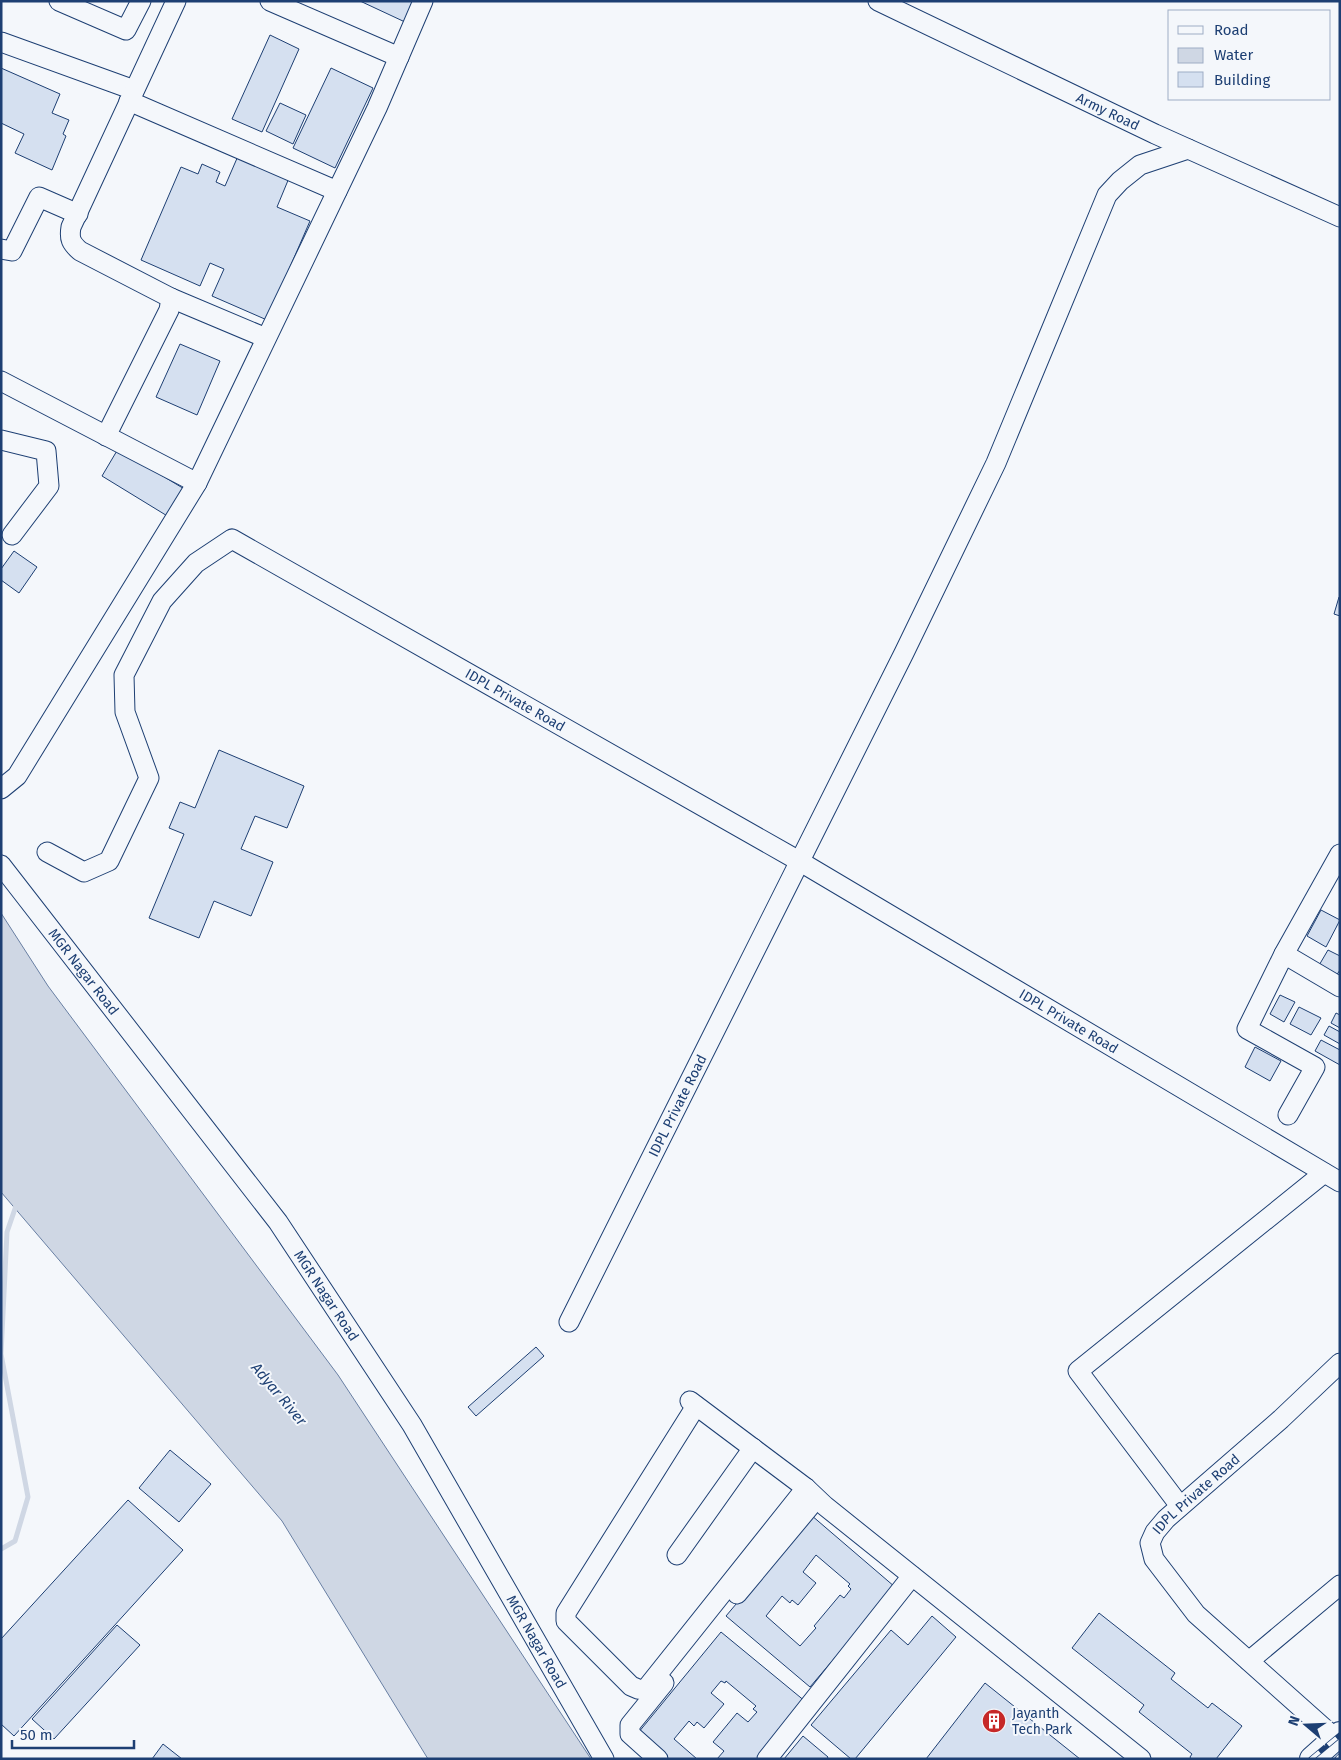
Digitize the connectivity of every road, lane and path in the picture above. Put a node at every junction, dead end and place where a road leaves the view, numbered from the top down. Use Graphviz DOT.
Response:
graph roads {
  1 [pos="58,1"];
  2 [pos="142,1"];
  3 [pos="176,1"];
  4 [pos="270,1"];
  5 [pos="423,1"];
  6 [pos="878,1"];
  7 [pos="1,42"];
  8 [pos="399,57"];
  9 [pos="132,95"];
  10 [pos="1188,149"];
  11 [pos="337,191"];
  12 [pos="78,214"];
  13 [pos="1340,217"];
  14 [pos="1,250"];
  15 [pos="171,298"];
  16 [pos="266,338"];
  17 [pos="1,382"];
  18 [pos="106,436"];
  19 [pos="1,440"];
  20 [pos="197,483"];
  21 [pos="12,535"];
  22 [pos="1,788"];
  23 [pos="47,852"];
  24 [pos="1340,854"];
  25 [pos="799,861"];
  26 [pos="1,864"];
  27 [pos="1284,954"];
  28 [pos="1340,987"];
  29 [pos="1288,1115"];
  30 [pos="1332,1177"];
  31 [pos="569,1322"];
  32 [pos="1340,1363"];
  33 [pos="753,1448"];
  34 [pos="811,1493"];
  35 [pos="1180,1506"];
  36 [pos="677,1555"];
  37 [pos="912,1576"];
  38 [pos="1340,1585"];
  39 [pos="1249,1662"];
  40 [pos="1338,1736"];
  41 [pos="604,1759"];
  42 [pos="658,1759"];
  43 [pos="767,1759"];
  44 [pos="1141,1759"];
  45 [pos="1312,1759"];
  1 -- 2 [label="street"];
  3 -- 9 [label="street"];
  4 -- 8 [label="street"];
  5 -- 8 [label="street"];
  6 -- 10 [label="street, Army Road"];
  7 -- 9 [label="street"];
  8 -- 11 [label="street"];
  9 -- 11 [label="street"];
  9 -- 12 [label="street"];
  10 -- 13 [label="street, Army Road"];
  10 -- 25 [label="street"];
  11 -- 16 [label="street"];
  12 -- 14 [label="street"];
  12 -- 15 [label="street"];
  15 -- 16 [label="street"];
  15 -- 18 [label="street"];
  16 -- 20 [label="street"];
  17 -- 18 [label="street"];
  18 -- 20 [label="street"];
  19 -- 21 [label="street"];
  20 -- 22 [label="street"];
  23 -- 25 [label="street, IDPL Private Road"];
  24 -- 27 [label="street"];
  25 -- 30 [label="street, IDPL Private Road"];
  25 -- 31 [label="street, IDPL Private Road"];
  26 -- 41 [label="street, MGR Nagar Road"];
  27 -- 28 [label="street"];
  27 -- 29 [label="street"];
  30 -- 35 [label="street"];
  32 -- 35 [label="street, IDPL Private Road"];
  33 -- 34 [label="street"];
  33 -- 34 [label="street"];
  33 -- 36 [label="street"];
  34 -- 37 [label="street"];
  34 -- 42 [label="street"];
  35 -- 39 [label="street, IDPL Private Road"];
  37 -- 43 [label="street"];
  37 -- 44 [label="street"];
  38 -- 39 [label="street"];
  39 -- 40 [label="street, IDPL Private Road"];
  40 -- 45 [label="main road"];
}
